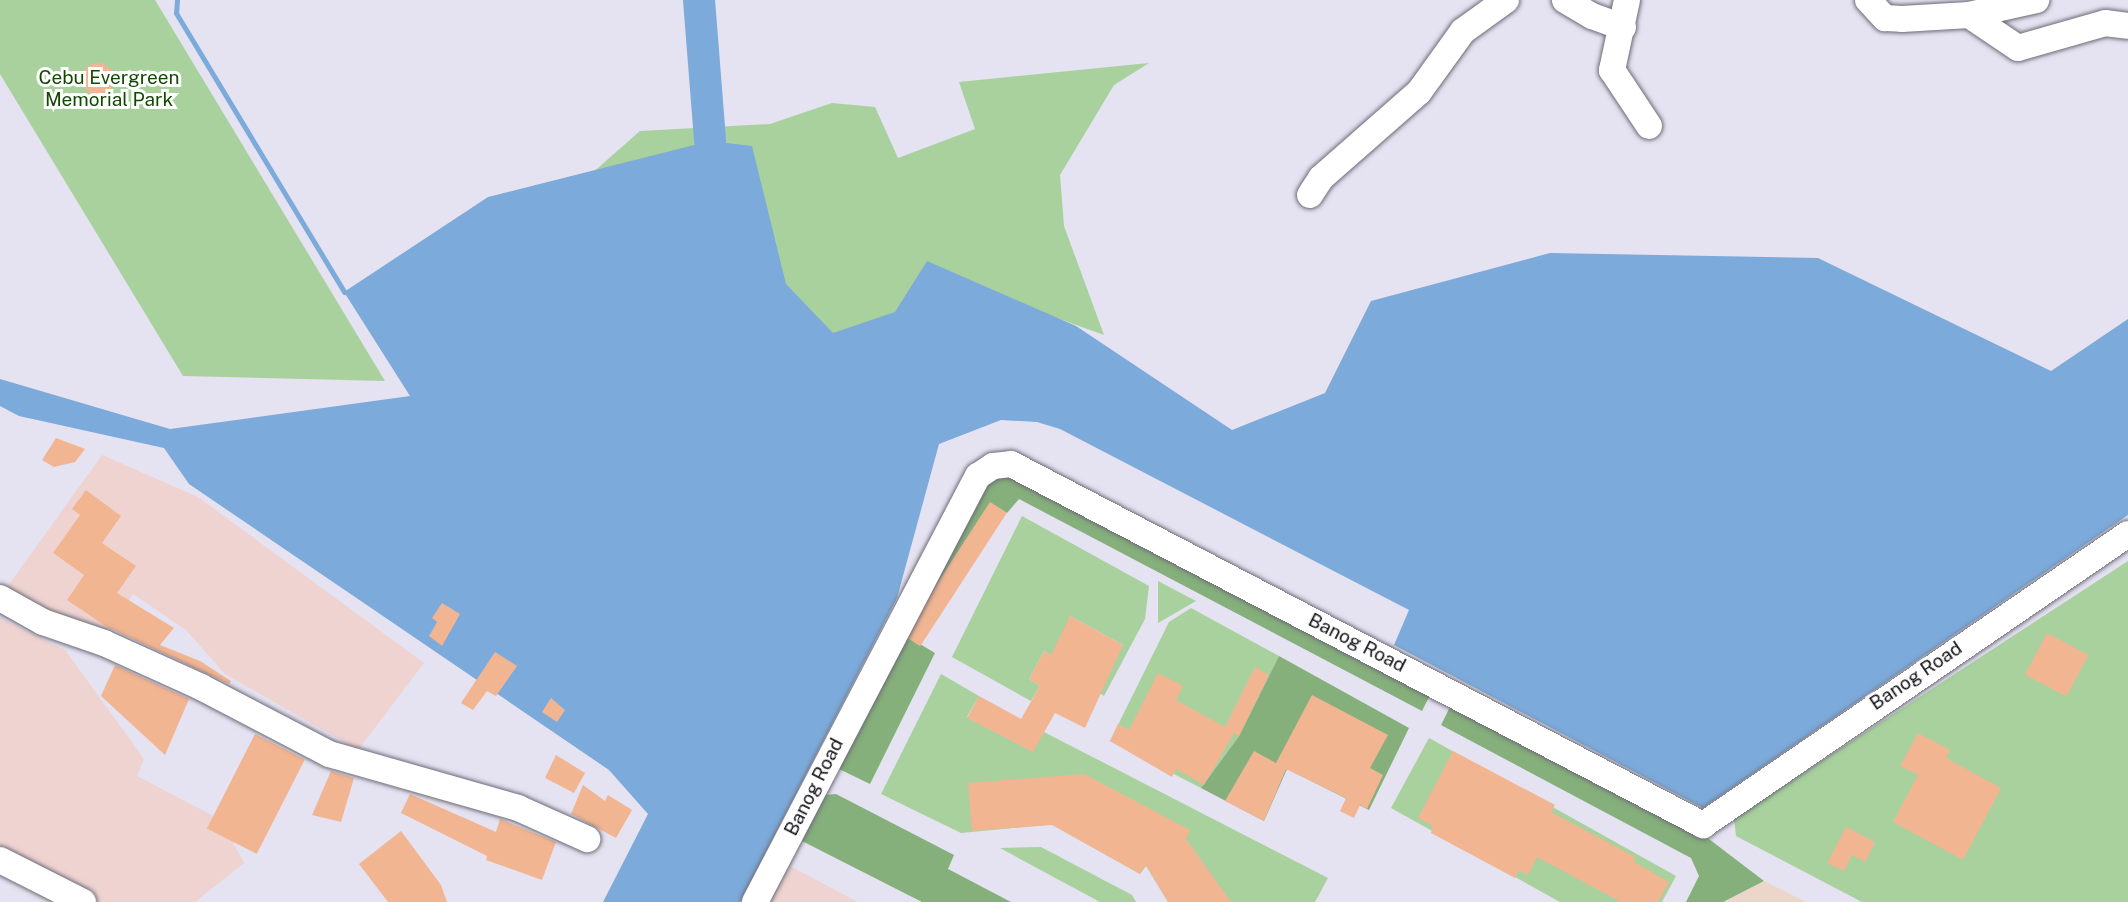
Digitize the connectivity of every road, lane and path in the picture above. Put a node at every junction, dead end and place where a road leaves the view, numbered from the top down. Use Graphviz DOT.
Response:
graph roads {
  1 [pos="1506,0"];
  2 [pos="1565,0"];
  3 [pos="1628,0"];
  4 [pos="1868,0"];
  5 [pos="2036,0"];
  6 [pos="1969,15"];
  7 [pos="2128,26"];
  8 [pos="1623,27"];
  9 [pos="1649,126"];
  10 [pos="1310,195"];
  11 [pos="2128,534"];
  12 [pos="0,598"];
  13 [pos="587,839"];
  14 [pos="0,860"];
  15 [pos="83,902"];
  16 [pos="755,902"];
  1 -- 10 [label="street"];
  2 -- 8 [label="street"];
  3 -- 8 [label="street"];
  4 -- 6 [label="street"];
  5 -- 6 [label="street"];
  6 -- 7 [label="street"];
  8 -- 9 [label="street"];
  11 -- 16 [label="street, Banog Road"];
  12 -- 13 [label="street"];
  14 -- 15 [label="street"];
}
